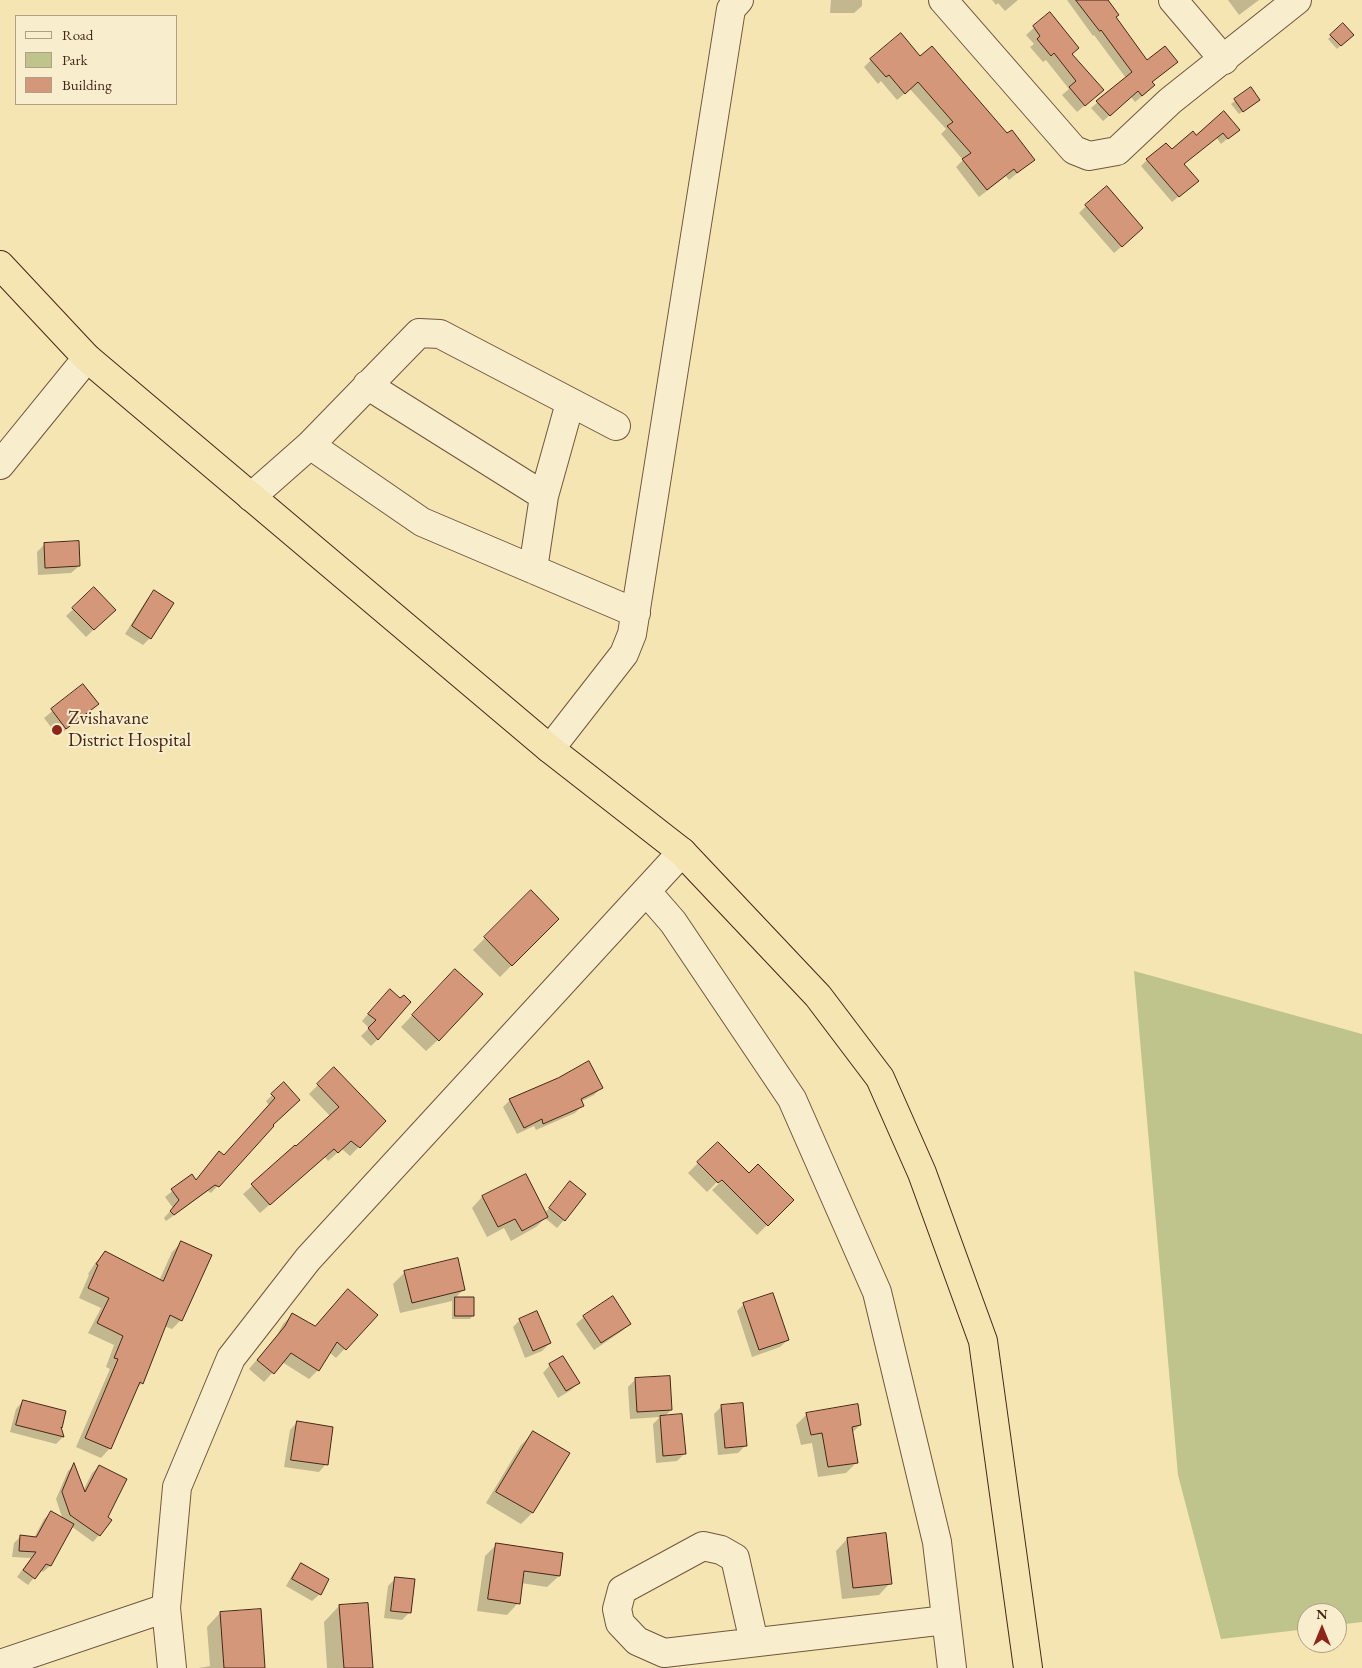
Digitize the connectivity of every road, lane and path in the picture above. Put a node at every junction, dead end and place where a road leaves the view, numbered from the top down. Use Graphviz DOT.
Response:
graph roads {
  1 [pos="943,0"];
  2 [pos="1173,0"];
  3 [pos="1298,0"];
  4 [pos="731,3"];
  5 [pos="1224,60"];
  6 [pos="0,265"];
  7 [pos="87,358"];
  8 [pos="367,385"];
  9 [pos="570,403"];
  10 [pos="616,426"];
  11 [pos="310,445"];
  12 [pos="0,465"];
  13 [pos="544,496"];
  14 [pos="251,497"];
  15 [pos="533,569"];
  16 [pos="636,613"];
  17 [pos="550,749"];
  18 [pos="682,852"];
  19 [pos="646,891"];
  20 [pos="166,1608"];
  21 [pos="946,1620"];
  22 [pos="754,1642"];
  23 [pos="0,1664"];
  24 [pos="172,1668"];
  25 [pos="952,1668"];
  26 [pos="1028,1668"];
  1 -- 5 [label="street"];
  2 -- 5 [label="street"];
  3 -- 5 [label="street"];
  4 -- 16 [label="street"];
  6 -- 7 [label="highway"];
  7 -- 12 [label="street"];
  7 -- 14 [label="highway"];
  8 -- 9 [label="street"];
  8 -- 11 [label="street"];
  8 -- 13 [label="street"];
  9 -- 10 [label="street"];
  9 -- 13 [label="street"];
  11 -- 14 [label="street"];
  11 -- 15 [label="street"];
  13 -- 15 [label="street"];
  14 -- 17 [label="highway"];
  15 -- 16 [label="street"];
  16 -- 17 [label="street"];
  17 -- 18 [label="highway"];
  18 -- 19 [label="street"];
  18 -- 26 [label="highway"];
  19 -- 20 [label="street"];
  19 -- 21 [label="street"];
  20 -- 23 [label="street"];
  20 -- 24 [label="street"];
  21 -- 22 [label="street"];
  21 -- 25 [label="street"];
  22 -- 22 [label="street"];
}
